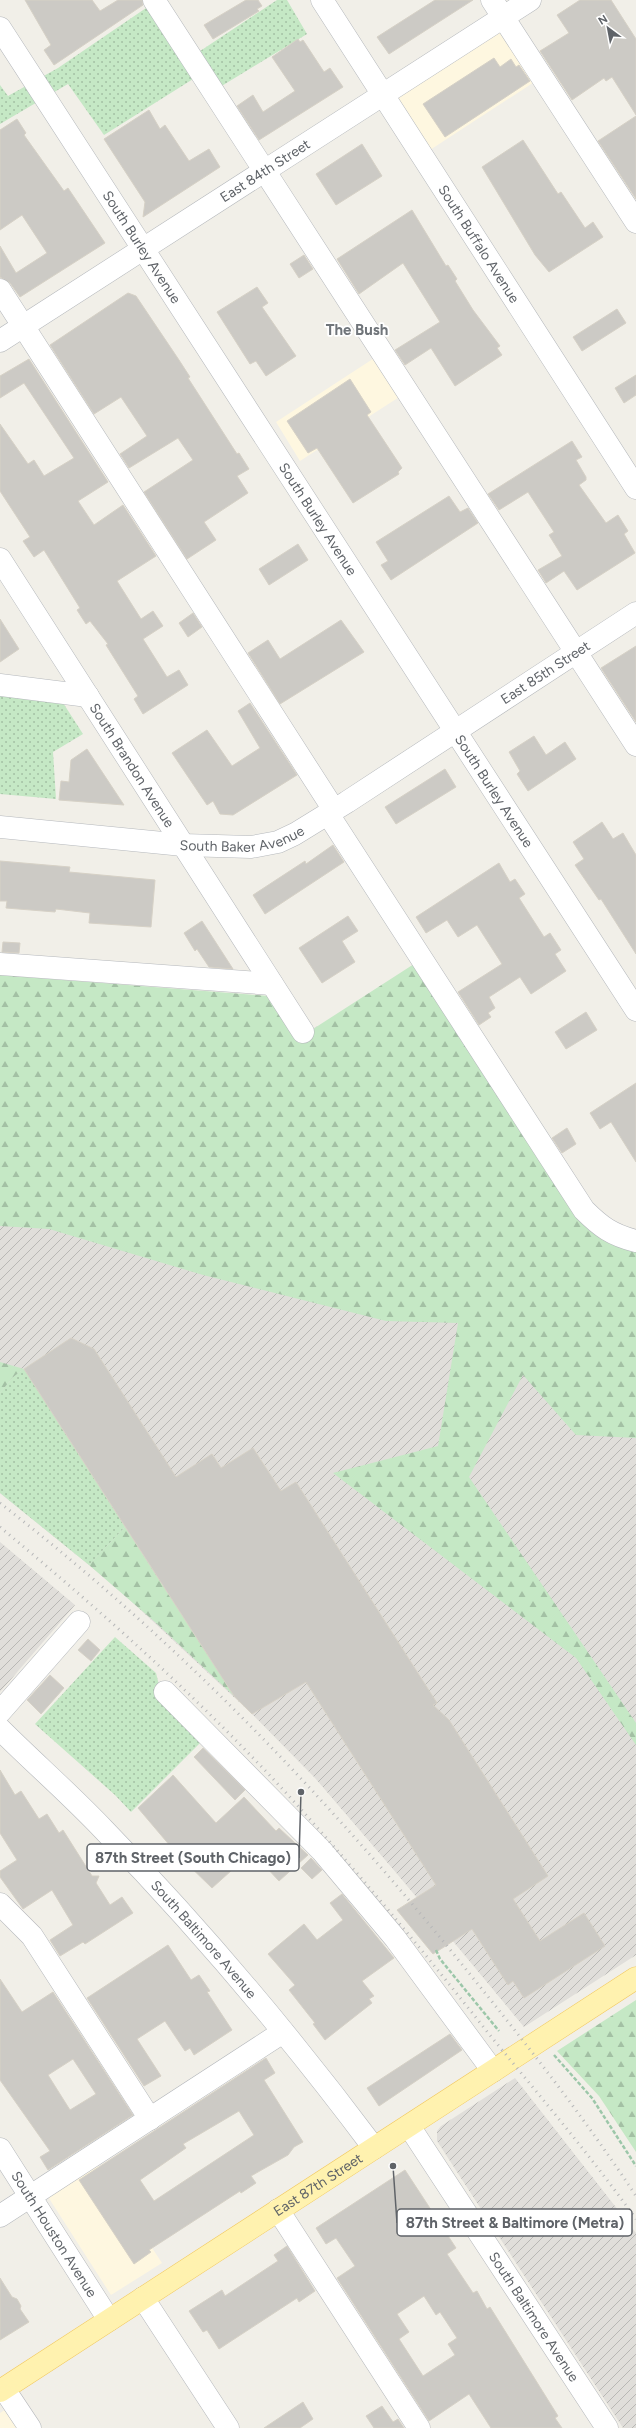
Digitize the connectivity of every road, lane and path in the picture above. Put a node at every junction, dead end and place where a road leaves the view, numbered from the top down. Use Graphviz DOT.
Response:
graph roads {
  1 [pos="154,0"];
  2 [pos="322,0"];
  3 [pos="530,0"];
  4 [pos="498,9"];
  5 [pos="0,28"];
  6 [pos="383,95"];
  7 [pos="264,171"];
  8 [pos="636,222"];
  9 [pos="143,249"];
  10 [pos="0,290"];
  11 [pos="23,326"];
  12 [pos="0,342"];
  13 [pos="636,488"];
  14 [pos="0,559"];
  15 [pos="636,613"];
  16 [pos="576,652"];
  17 [pos="0,685"];
  18 [pos="88,696"];
  19 [pos="454,730"];
  20 [pos="636,745"];
  21 [pos="331,812"];
  22 [pos="0,827"];
  23 [pos="183,845"];
  24 [pos="0,964"];
  25 [pos="272,984"];
  26 [pos="636,1010"];
  27 [pos="303,1032"];
  28 [pos="636,1241"];
  29 [pos="79,1622"];
  30 [pos="166,1692"];
  31 [pos="0,1712"];
  32 [pos="0,1729"];
  33 [pos="0,1904"];
  34 [pos="436,1950"];
  35 [pos="636,1978"];
  36 [pos="499,2031"];
  37 [pos="283,2032"];
  38 [pos="543,2038"];
  39 [pos="492,2071"];
  40 [pos="150,2119"];
  41 [pos="409,2126"];
  42 [pos="374,2148"];
  43 [pos="0,2149"];
  44 [pos="636,2166"];
  45 [pos="30,2196"];
  46 [pos="278,2210"];
  47 [pos="0,2216"];
  48 [pos="143,2298"];
  49 [pos="109,2320"];
  50 [pos="2,2390"];
  51 [pos="30,2428"];
  52 [pos="228,2428"];
  53 [pos="419,2428"];
  54 [pos="607,2428"];
  1 -- 7 [label="street"];
  2 -- 6 [label="street, South Buffalo Avenue"];
  3 -- 4 [label="street, East 84th Street"];
  4 -- 6 [label="street, East 84th Street"];
  4 -- 8 [label="street"];
  5 -- 9 [label="street, South Burley Avenue"];
  6 -- 7 [label="street, East 84th Street"];
  6 -- 13 [label="street, South Buffalo Avenue"];
  7 -- 9 [label="street, East 84th Street"];
  7 -- 16 [label="street"];
  9 -- 11 [label="street, East 84th Street"];
  9 -- 19 [label="street, South Burley Avenue"];
  10 -- 11 [label="street"];
  11 -- 12 [label="street, East 84th Street"];
  11 -- 21 [label="street"];
  14 -- 18 [label="street, South Brandon Avenue"];
  15 -- 16 [label="street, East 85th Street"];
  16 -- 19 [label="street, East 85th Street"];
  16 -- 20 [label="street"];
  17 -- 18 [label="street"];
  18 -- 23 [label="street, South Brandon Avenue"];
  19 -- 21 [label="street, South Baker Avenue"];
  19 -- 26 [label="street, South Burley Avenue"];
  21 -- 23 [label="street, South Baker Avenue"];
  21 -- 28 [label="street"];
  22 -- 23 [label="street, South Baker Avenue"];
  23 -- 25 [label="street, South Brandon Avenue"];
  24 -- 25 [label="street"];
  25 -- 27 [label="street, South Brandon Avenue"];
  29 -- 31 [label="street"];
  30 -- 39 [label="street"];
  32 -- 37 [label="street, South Baltimore Avenue"];
  33 -- 40 [label="street"];
  34 -- 36 [label="path"];
  35 -- 38 [label="main road, East 87th Street"];
  37 -- 40 [label="street"];
  37 -- 42 [label="street, South Baltimore Avenue"];
  38 -- 39 [label="main road, East 87th Street"];
  38 -- 44 [label="path"];
  39 -- 41 [label="main road, East 87th Street"];
  40 -- 45 [label="street"];
  41 -- 42 [label="main road, East 87th Street"];
  41 -- 54 [label="street, South Baltimore Avenue"];
  42 -- 46 [label="main road, East 87th Street"];
  43 -- 45 [label="street, South Houston Avenue"];
  45 -- 47 [label="street"];
  45 -- 49 [label="street, South Houston Avenue"];
  46 -- 48 [label="main road, East 87th Street"];
  46 -- 53 [label="street"];
  48 -- 49 [label="main road, East 87th Street"];
  48 -- 52 [label="street"];
  49 -- 50 [label="main road, East 87th Street"];
  50 -- 51 [label="street"];
}
